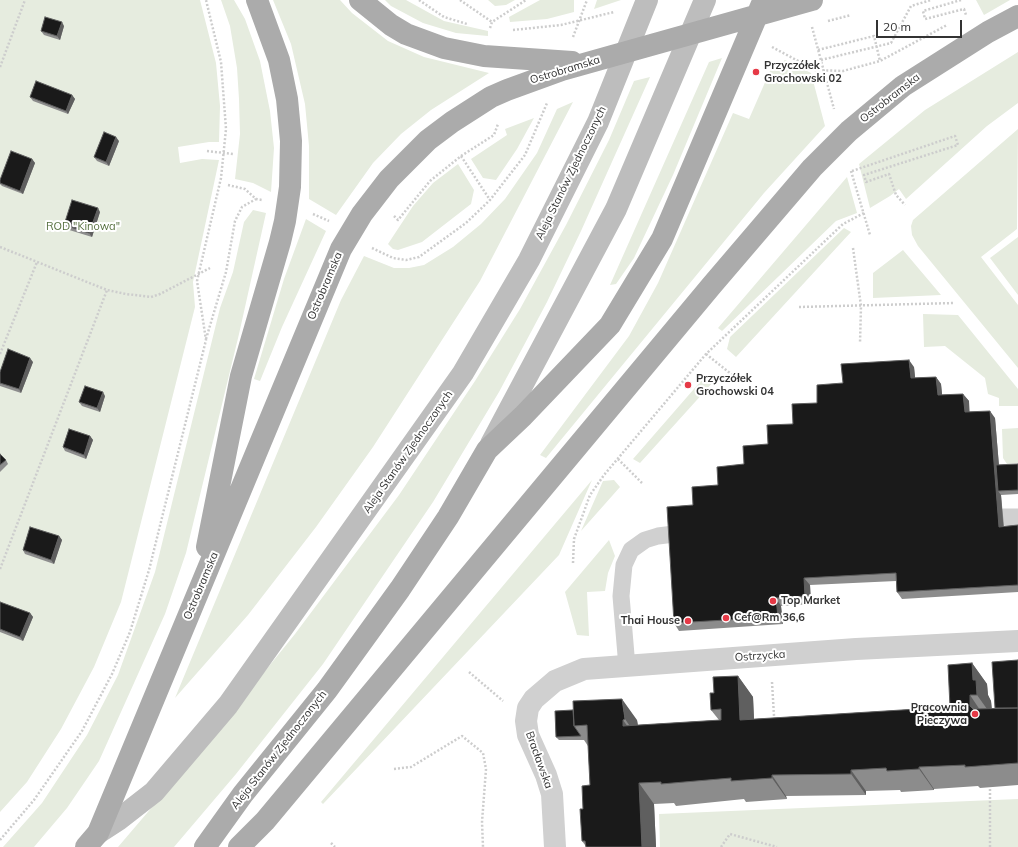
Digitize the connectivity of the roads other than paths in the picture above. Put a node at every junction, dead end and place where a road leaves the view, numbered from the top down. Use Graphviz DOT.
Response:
graph roads {
  1 [pos="256,0"];
  2 [pos="360,0"];
  3 [pos="647,0"];
  4 [pos="704,0"];
  5 [pos="764,0"];
  6 [pos="812,0"];
  7 [pos="1018,16"];
  8 [pos="590,62"];
  9 [pos="487,450"];
  10 [pos="674,534"];
  11 [pos="200,589"];
  12 [pos="1018,641"];
  13 [pos="627,667"];
  14 [pos="526,721"];
  15 [pos="92,840"];
  16 [pos="205,847"];
  17 [pos="239,847"];
  18 [pos="555,847"];
  1 -- 11 [label="main road"];
  2 -- 8 [label="main road"];
  3 -- 15 [label="main road, Aleja Stanów Zjednoczonych"];
  4 -- 9 [label="main road, Aleja Stanów Zjednoczonych"];
  5 -- 9 [label="main road"];
  6 -- 8 [label="main road, Ostrobramska"];
  7 -- 17 [label="main road, Ostrobramska"];
  8 -- 11 [label="main road, Ostrobramska"];
  9 -- 16 [label="main road, Aleja Stanów Zjednoczonych"];
  10 -- 13 [label="lane"];
  11 -- 15 [label="main road, Ostrobramska"];
  12 -- 13 [label="street, Ostrzycka"];
  13 -- 14 [label="street, Ostrzycka"];
  14 -- 18 [label="street, Bracławska"];
}
